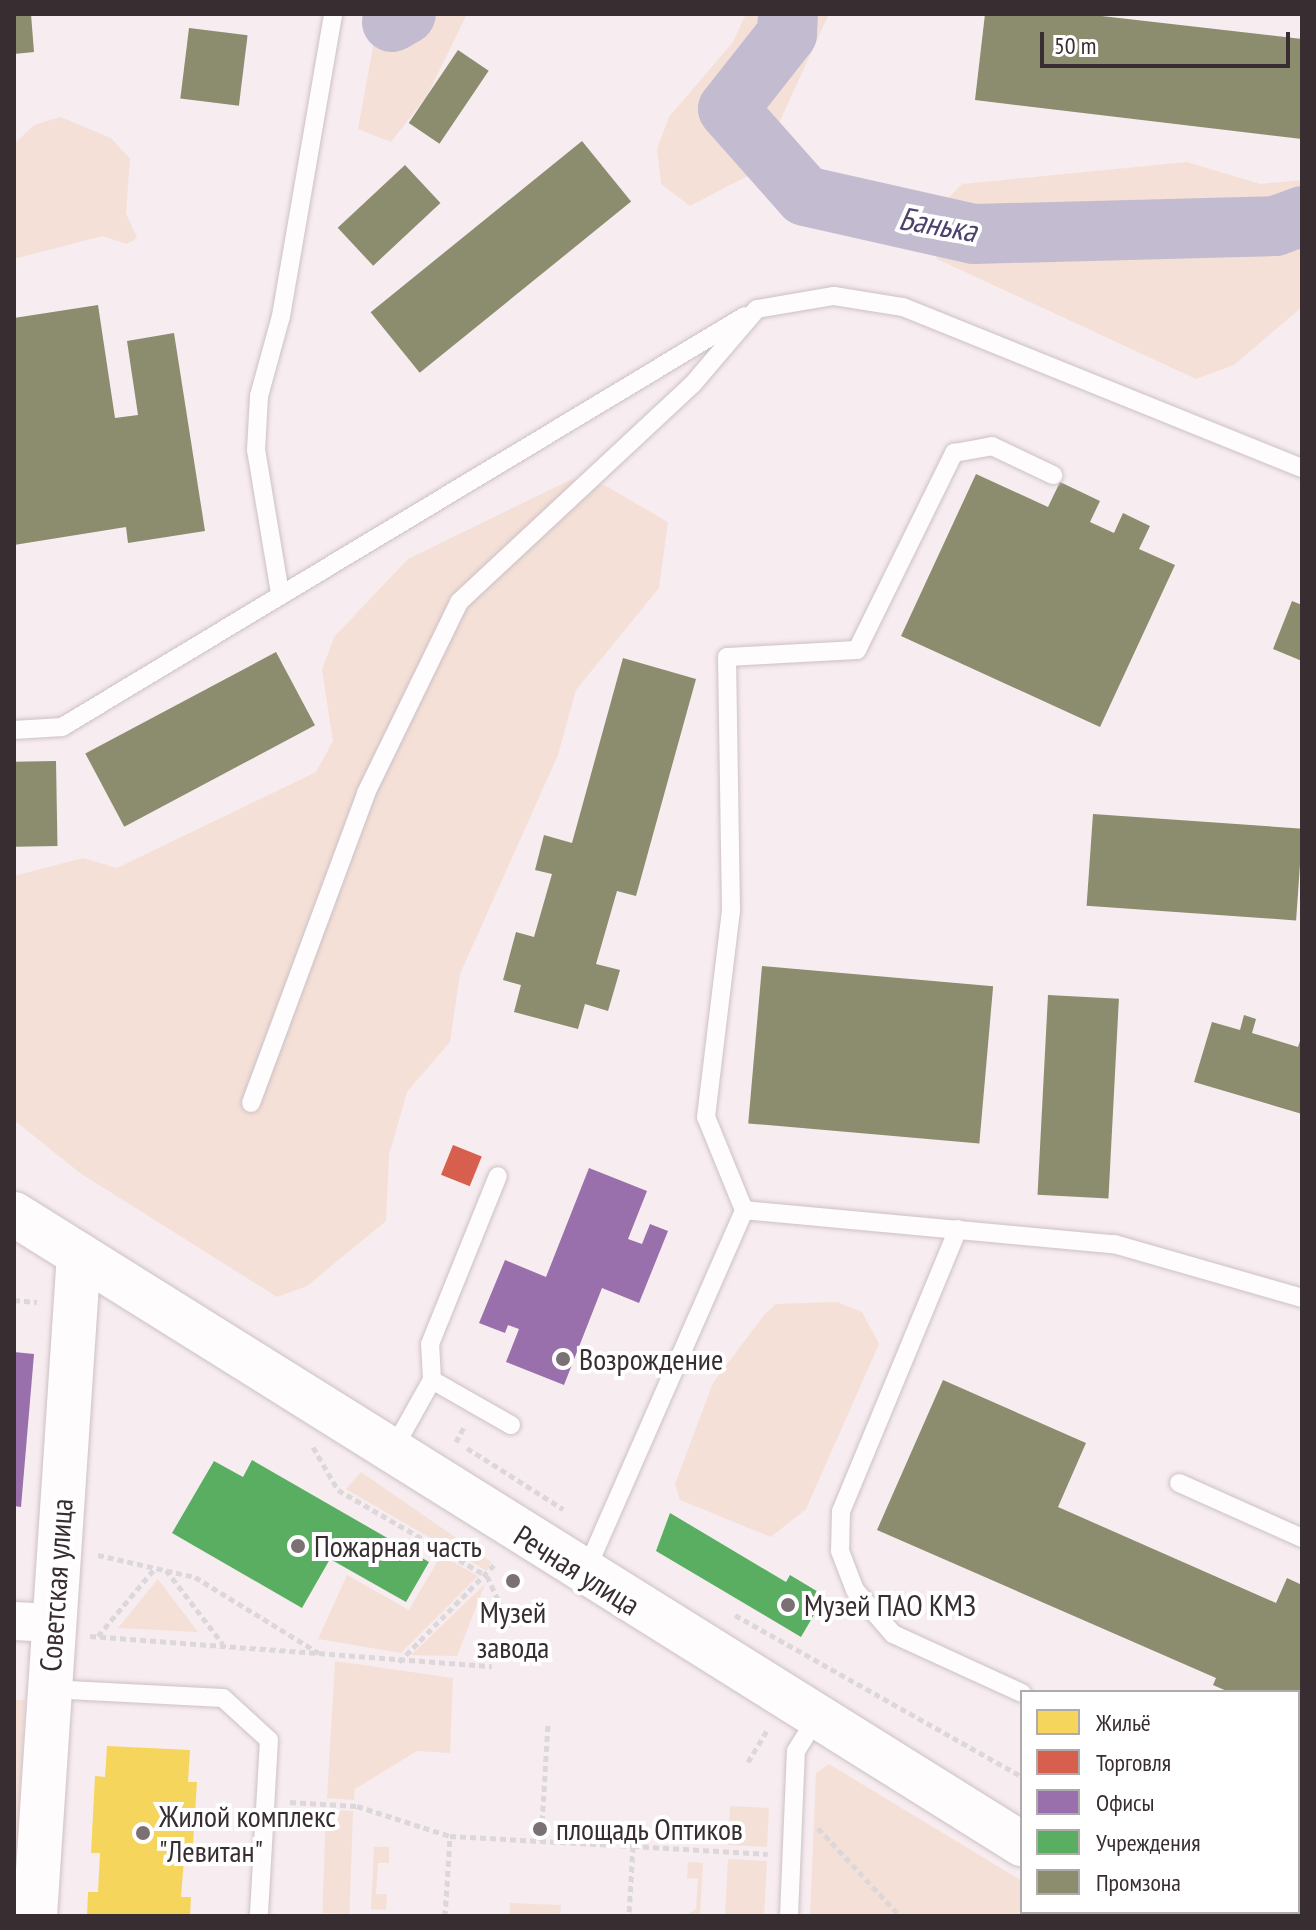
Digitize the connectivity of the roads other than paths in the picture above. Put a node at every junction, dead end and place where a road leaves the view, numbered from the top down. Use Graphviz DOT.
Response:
graph roads {
  1 [pos="333,14"];
  2 [pos="757,309"];
  3 [pos="1302,468"];
  4 [pos="1053,475"];
  5 [pos="280,593"];
  6 [pos="14,730"];
  7 [pos="251,1103"];
  8 [pos="498,1176"];
  9 [pos="744,1210"];
  10 [pos="14,1214"];
  11 [pos="958,1229"];
  12 [pos="79,1254"];
  13 [pos="1302,1298"];
  14 [pos="432,1380"];
  15 [pos="511,1425"];
  16 [pos="391,1453"];
  17 [pos="1179,1483"];
  18 [pos="1302,1538"];
  19 [pos="584,1575"];
  20 [pos="40,1626"];
  21 [pos="48,1689"];
  22 [pos="1020,1692"];
  23 [pos="817,1717"];
  24 [pos="1020,1843"];
  25 [pos="35,1916"];
  26 [pos="259,1916"];
  27 [pos="789,1916"];
  1 -- 5 [label="lane"];
  2 -- 3 [label="lane"];
  2 -- 5 [label="lane"];
  2 -- 7 [label="lane"];
  4 -- 9 [label="lane"];
  5 -- 6 [label="lane"];
  8 -- 14 [label="lane"];
  9 -- 11 [label="lane"];
  9 -- 19 [label="lane"];
  10 -- 12 [label="main road, Речная улица"];
  11 -- 13 [label="lane"];
  11 -- 22 [label="lane"];
  12 -- 16 [label="main road, Речная улица"];
  12 -- 20 [label="main road, Советская улица"];
  14 -- 15 [label="lane"];
  14 -- 16 [label="lane"];
  16 -- 19 [label="main road, Речная улица"];
  17 -- 18 [label="lane"];
  19 -- 23 [label="main road, Речная улица"];
  20 -- 21 [label="main road, Советская улица"];
  21 -- 25 [label="main road, Советская улица"];
  21 -- 26 [label="lane"];
  23 -- 24 [label="main road, Речная улица"];
  23 -- 27 [label="lane"];
}
